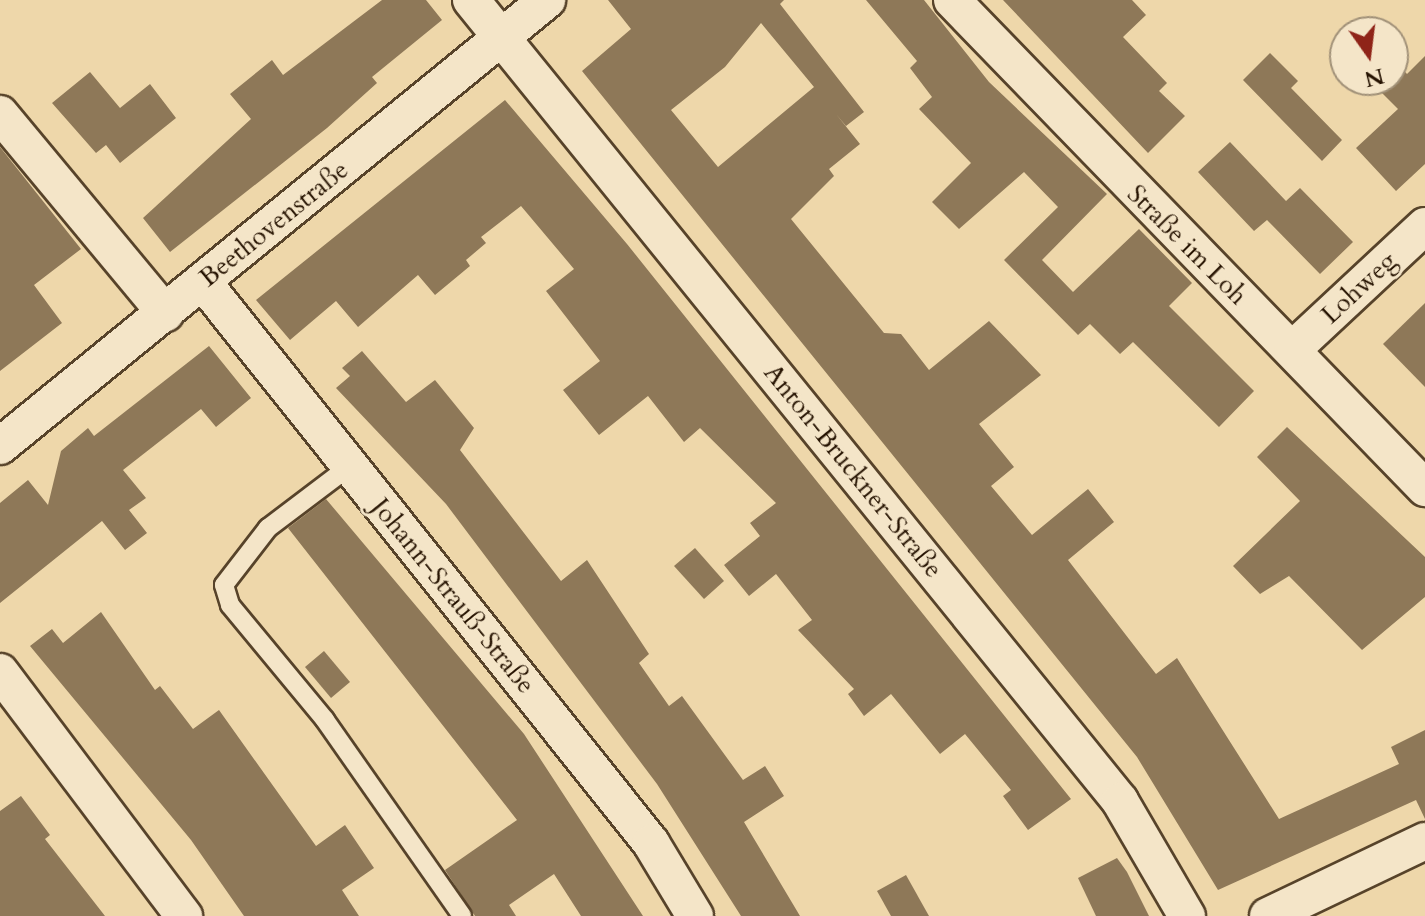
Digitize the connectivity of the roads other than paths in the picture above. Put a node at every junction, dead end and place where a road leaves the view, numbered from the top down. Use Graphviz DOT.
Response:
graph roads {
  1 [pos="471,0"];
  2 [pos="547,0"];
  3 [pos="952,0"];
  4 [pos="502,38"];
  5 [pos="0,114"];
  6 [pos="1425,226"];
  7 [pos="203,282"];
  8 [pos="165,313"];
  9 [pos="1292,350"];
  10 [pos="0,446"];
  11 [pos="350,466"];
  12 [pos="1425,488"];
  13 [pos="0,672"];
  14 [pos="1425,841"];
  15 [pos="184,916"];
  16 [pos="462,916"];
  17 [pos="695,916"];
  18 [pos="1187,916"];
  19 [pos="1268,916"];
  1 -- 4 [label="street, Anton-Bruckner-Straße"];
  2 -- 4 [label="street, Beethovenstraße"];
  3 -- 9 [label="street, Straße im Loh"];
  4 -- 7 [label="street, Beethovenstraße"];
  4 -- 18 [label="street, Anton-Bruckner-Straße"];
  5 -- 8 [label="street"];
  6 -- 9 [label="street, Lohweg"];
  7 -- 8 [label="street, Beethovenstraße"];
  7 -- 11 [label="street, Johann-Strauß-Straße"];
  8 -- 10 [label="street, Beethovenstraße"];
  9 -- 12 [label="street, Straße im Loh"];
  11 -- 16 [label="lane"];
  11 -- 17 [label="street, Johann-Strauß-Straße"];
  13 -- 15 [label="street"];
  14 -- 19 [label="street"];
}
